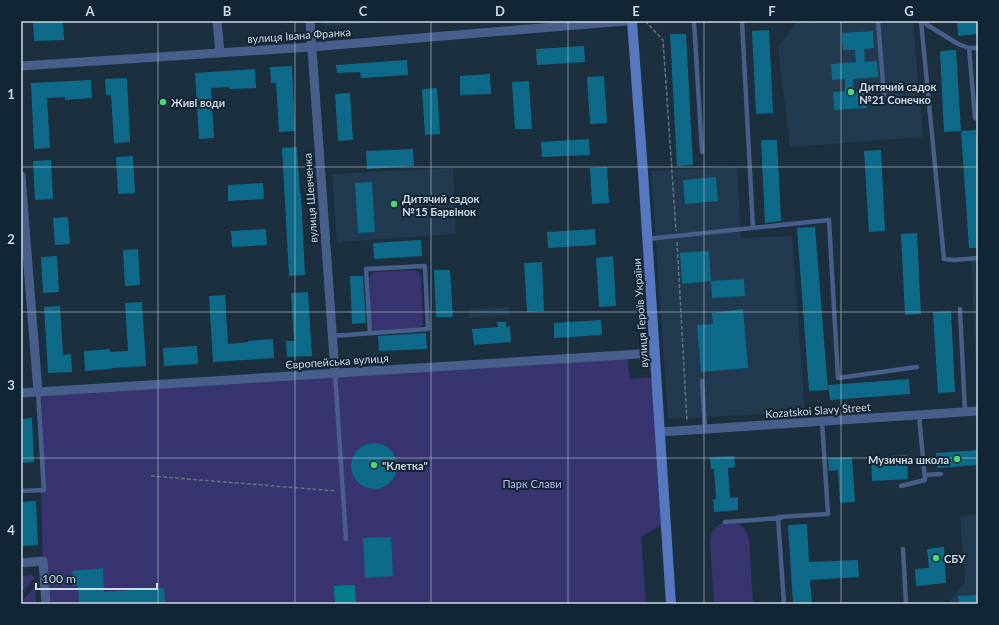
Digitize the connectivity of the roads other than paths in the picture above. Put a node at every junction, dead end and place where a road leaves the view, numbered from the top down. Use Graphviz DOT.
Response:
graph roads {
  1 [pos="217,21"];
  2 [pos="310,21"];
  3 [pos="626,21"];
  4 [pos="632,21"];
  5 [pos="694,21"];
  6 [pos="742,21"];
  7 [pos="878,21"];
  8 [pos="921,21"];
  9 [pos="312,47"];
  10 [pos="970,48"];
  11 [pos="978,48"];
  12 [pos="220,53"];
  13 [pos="21,66"];
  14 [pos="884,95"];
  15 [pos="978,119"];
  16 [pos="702,152"];
  17 [pos="21,176"];
  18 [pos="753,228"];
  19 [pos="647,239"];
  20 [pos="978,258"];
  21 [pos="960,310"];
  22 [pos="370,333"];
  23 [pos="332,336"];
  24 [pos="655,354"];
  25 [pos="917,367"];
  26 [pos="335,373"];
  27 [pos="702,381"];
  28 [pos="38,392"];
  29 [pos="21,393"];
  30 [pos="978,411"];
  31 [pos="965,412"];
  32 [pos="919,415"];
  33 [pos="822,422"];
  34 [pos="705,429"];
  35 [pos="660,432"];
  36 [pos="925,474"];
  37 [pos="941,474"];
  38 [pos="901,486"];
  39 [pos="21,491"];
  40 [pos="828,514"];
  41 [pos="725,522"];
  42 [pos="346,539"];
  43 [pos="903,549"];
  44 [pos="21,563"];
  45 [pos="46,604"];
  46 [pos="671,604"];
  47 [pos="784,604"];
  48 [pos="906,604"];
  1 -- 12 [label="street"];
  2 -- 9 [label="street, вулиця Шевченка"];
  3 -- 9 [label="street, вулиця Івана Франка"];
  4 -- 19 [label="street, вулиця Героїв України"];
  5 -- 16 [label="lane"];
  6 -- 18 [label="lane"];
  7 -- 14 [label="lane"];
  8 -- 10 [label="lane"];
  8 -- 20 [label="lane"];
  9 -- 12 [label="street, вулиця Івана Франка"];
  9 -- 23 [label="street, вулиця Шевченка"];
  10 -- 11 [label="lane"];
  10 -- 15 [label="lane"];
  12 -- 13 [label="street, вулиця Івана Франка"];
  17 -- 28 [label="street"];
  18 -- 19 [label="lane"];
  18 -- 25 [label="lane"];
  19 -- 24 [label="street, вулиця Героїв України"];
  21 -- 31 [label="lane"];
  22 -- 22 [label="lane"];
  22 -- 23 [label="lane"];
  23 -- 26 [label="street, вулиця Шевченка"];
  24 -- 26 [label="street, Європейська вулиця"];
  24 -- 35 [label="street, вулиця Героїв України"];
  26 -- 28 [label="street, Європейська вулиця"];
  26 -- 42 [label="lane"];
  27 -- 34 [label="lane"];
  28 -- 29 [label="street, Європейська вулиця"];
  28 -- 39 [label="lane"];
  30 -- 31 [label="street, Kozatskoi Slavy Street"];
  31 -- 32 [label="street, Kozatskoi Slavy Street"];
  32 -- 33 [label="street, Kozatskoi Slavy Street"];
  32 -- 36 [label="lane"];
  33 -- 34 [label="street, Kozatskoi Slavy Street"];
  33 -- 40 [label="lane"];
  34 -- 35 [label="street, Kozatskoi Slavy Street"];
  35 -- 46 [label="street, вулиця Героїв України"];
  36 -- 37 [label="lane"];
  36 -- 38 [label="lane"];
  40 -- 41 [label="lane"];
  40 -- 47 [label="lane"];
  43 -- 48 [label="lane"];
  44 -- 45 [label="street"];
}
